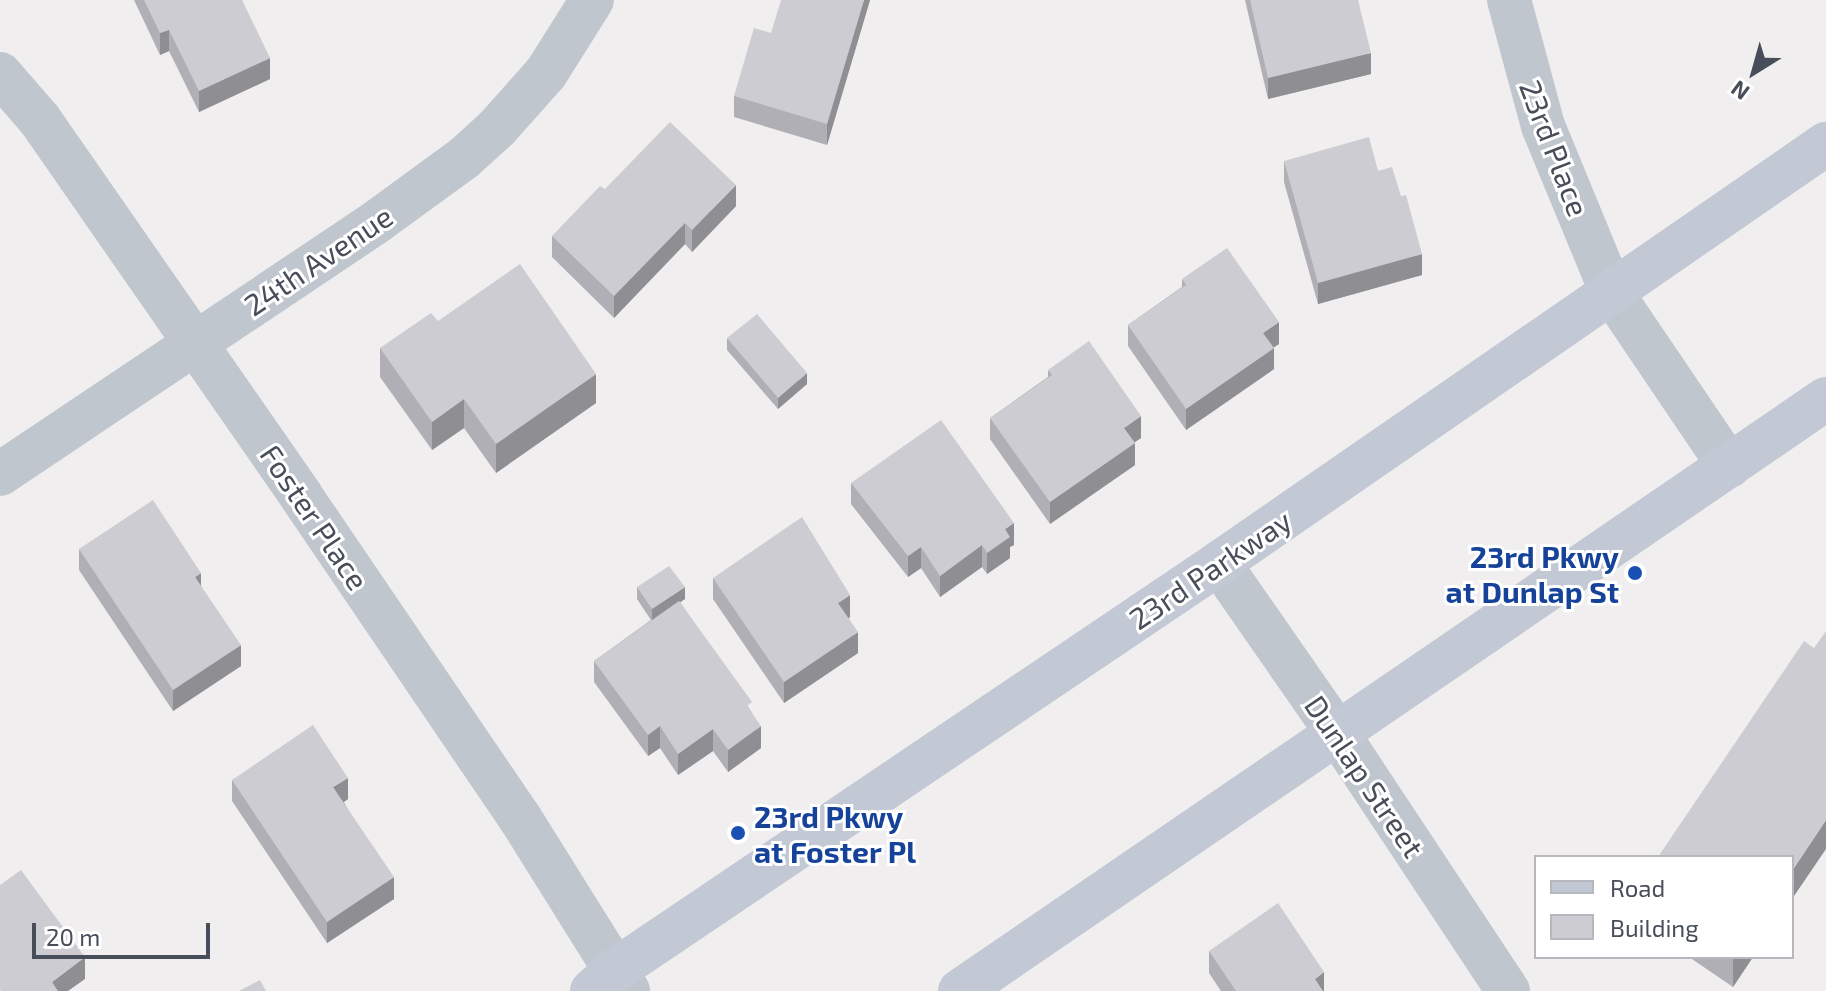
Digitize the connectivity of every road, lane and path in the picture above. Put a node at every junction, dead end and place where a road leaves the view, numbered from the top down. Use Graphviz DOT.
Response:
graph roads {
  1 [pos="592,0"];
  2 [pos="1509,0"];
  3 [pos="0,74"];
  4 [pos="1826,144"];
  5 [pos="1612,293"];
  6 [pos="195,342"];
  7 [pos="1826,399"];
  8 [pos="1729,466"];
  9 [pos="0,474"];
  10 [pos="1219,563"];
  11 [pos="1338,734"];
  12 [pos="611,984"];
  13 [pos="960,991"];
  14 [pos="1508,991"];
  1 -- 6 [label="street, 24th Avenue"];
  2 -- 5 [label="street, 23rd Place"];
  3 -- 6 [label="street, Foster Place"];
  4 -- 5 [label="street, 23rd Parkway"];
  5 -- 8 [label="street, 23rd Place"];
  5 -- 10 [label="street, 23rd Parkway"];
  6 -- 9 [label="street, 24th Avenue"];
  6 -- 12 [label="street, Foster Place"];
  7 -- 8 [label="street"];
  8 -- 11 [label="street"];
  10 -- 11 [label="street, Dunlap Street"];
  10 -- 12 [label="street, 23rd Parkway"];
  11 -- 13 [label="street"];
  11 -- 14 [label="street, Dunlap Street"];
}
